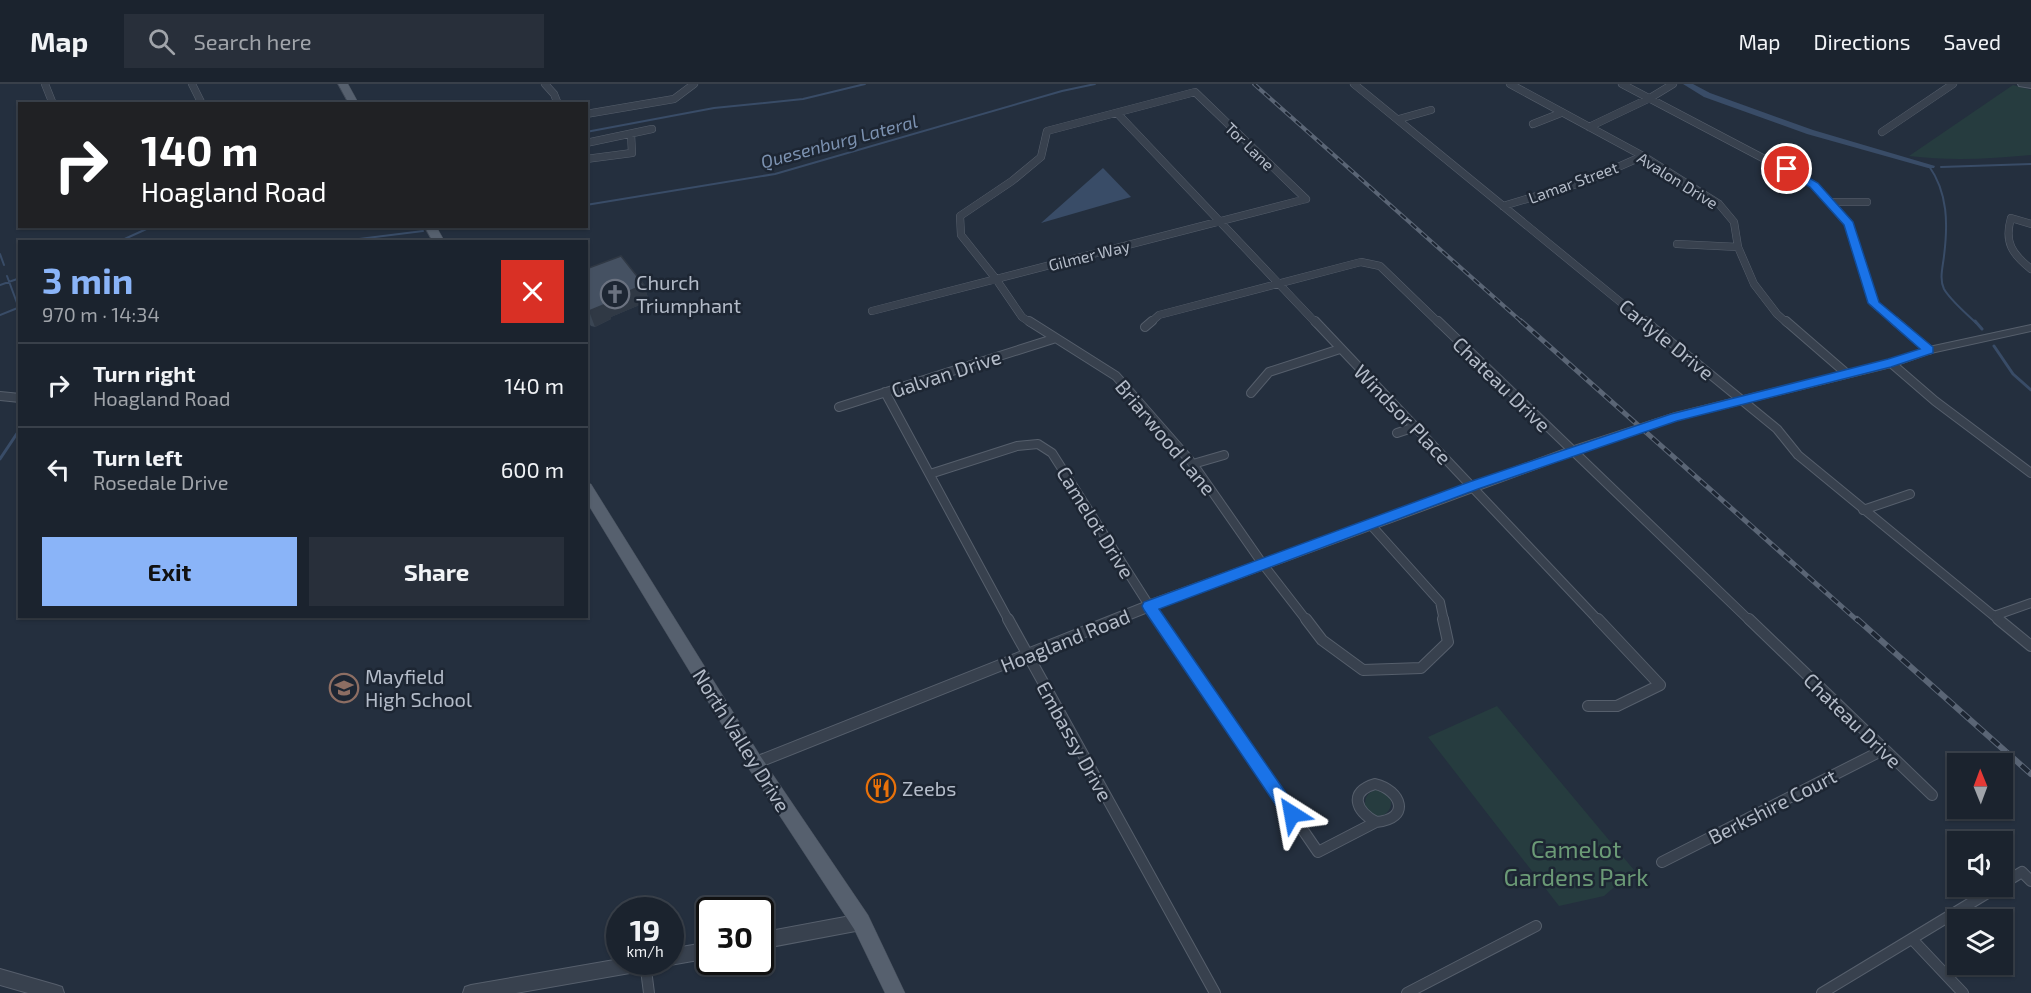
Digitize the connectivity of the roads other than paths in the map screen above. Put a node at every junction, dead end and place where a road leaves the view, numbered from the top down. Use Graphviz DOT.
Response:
graph roads {
  1 [pos="45,84"];
  2 [pos="192,84"];
  3 [pos="343,84"];
  4 [pos="545,84"];
  5 [pos="694,84"];
  6 [pos="1354,84"];
  7 [pos="1510,84"];
  8 [pos="1622,84"];
  9 [pos="1673,84"];
  10 [pos="1953,84"];
  11 [pos="2023,84"];
  12 [pos="2031,86"];
  13 [pos="1195,92"];
  14 [pos="1650,98"];
  15 [pos="52,102"];
  16 [pos="201,102"];
  17 [pos="353,102"];
  18 [pos="557,102"];
  19 [pos="1431,110"];
  20 [pos="1117,113"];
  21 [pos="1561,113"];
  22 [pos="588,114"];
  23 [pos="1399,119"];
  24 [pos="1533,124"];
  25 [pos="1589,127"];
  26 [pos="652,129"];
  27 [pos="1882,132"];
  28 [pos="631,134"];
  29 [pos="588,143"];
  30 [pos="1642,156"];
  31 [pos="588,159"];
  32 [pos="1306,199"];
  33 [pos="1831,202"];
  34 [pos="1867,202"];
  35 [pos="1503,206"];
  36 [pos="1222,221"];
  37 [pos="2031,224"];
  38 [pos="1677,244"];
  39 [pos="1738,247"];
  40 [pos="2031,269"];
  41 [pos="996,279"];
  42 [pos="1278,283"];
  43 [pos="872,311"];
  44 [pos="1145,327"];
  45 [pos="2031,328"];
  46 [pos="1053,339"];
  47 [pos="1340,349"];
  48 [pos="1929,350"];
  49 [pos="1891,363"];
  50 [pos="1846,374"];
  51 [pos="885,392"];
  52 [pos="1251,393"];
  53 [pos="0,396"];
  54 [pos="18,398"];
  55 [pos="1742,399"];
  56 [pos="839,407"];
  57 [pos="1416,427"];
  58 [pos="1397,433"];
  59 [pos="1572,451"];
  60 [pos="1224,455"];
  61 [pos="1193,464"];
  62 [pos="2031,473"];
  63 [pos="930,474"];
  64 [pos="1473,486"];
  65 [pos="588,491"];
  66 [pos="1910,494"];
  67 [pos="1863,510"];
  68 [pos="1370,524"];
  69 [pos="1262,563"];
  70 [pos="2031,603"];
  71 [pos="1149,606"];
  72 [pos="1994,616"];
  73 [pos="2031,646"];
  74 [pos="1027,655"];
  75 [pos="1588,706"];
  76 [pos="1883,750"];
  77 [pos="755,763"];
  78 [pos="1932,795"];
  79 [pos="1376,822"];
  80 [pos="1662,862"];
  81 [pos="1981,897"];
  82 [pos="861,922"];
  83 [pos="1536,926"];
  84 [pos="774,938"];
  85 [pos="1912,939"];
  86 [pos="606,969"];
  87 [pos="647,975"];
  88 [pos="0,977"];
  89 [pos="56,993"];
  90 [pos="471,993"];
  91 [pos="649,993"];
  92 [pos="895,993"];
  93 [pos="1215,993"];
  94 [pos="1407,993"];
  95 [pos="1822,993"];
  96 [pos="1963,993"];
  1 -- 15 [label="street"];
  2 -- 16 [label="street"];
  3 -- 17 [label="main road"];
  4 -- 18 [label="street"];
  5 -- 22 [label="street"];
  6 -- 23 [label="street, Carlyle Drive"];
  7 -- 21 [label="street, Avalon Drive"];
  8 -- 14 [label="street"];
  9 -- 14 [label="street"];
  10 -- 27 [label="street"];
  11 -- 12 [label="street"];
  13 -- 20 [label="street, Briarwood Lane"];
  13 -- 32 [label="street, Tor Lane"];
  14 -- 25 [label="street"];
  14 -- 33 [label="street"];
  19 -- 23 [label="street"];
  20 -- 36 [label="street, Windsor Place"];
  20 -- 41 [label="street, Briarwood Lane"];
  21 -- 24 [label="street"];
  21 -- 25 [label="street, Avalon Drive"];
  23 -- 35 [label="street, Carlyle Drive"];
  25 -- 30 [label="street, Avalon Drive"];
  26 -- 28 [label="street"];
  28 -- 29 [label="street"];
  28 -- 31 [label="street"];
  30 -- 35 [label="street, Lamar Street"];
  30 -- 39 [label="street, Avalon Drive"];
  32 -- 36 [label="street, Gilmer Way"];
  33 -- 34 [label="street"];
  33 -- 48 [label="street"];
  35 -- 55 [label="street, Carlyle Drive"];
  36 -- 41 [label="street, Gilmer Way"];
  36 -- 42 [label="street, Windsor Place"];
  37 -- 40 [label="street"];
  38 -- 39 [label="street"];
  39 -- 50 [label="street, Avalon Drive"];
  41 -- 43 [label="street, Gilmer Way"];
  41 -- 46 [label="street, Briarwood Lane"];
  42 -- 44 [label="street, Chateau Drive"];
  42 -- 47 [label="street, Windsor Place"];
  42 -- 59 [label="street, Chateau Drive"];
  45 -- 48 [label="street, Hoagland Road"];
  46 -- 51 [label="street, Galvan Drive"];
  46 -- 61 [label="street, Briarwood Lane"];
  47 -- 52 [label="street"];
  47 -- 57 [label="street, Windsor Place"];
  48 -- 49 [label="street, Hoagland Road"];
  49 -- 50 [label="street, Hoagland Road"];
  49 -- 62 [label="street"];
  50 -- 55 [label="street, Hoagland Road"];
  51 -- 56 [label="street, Galvan Drive"];
  51 -- 63 [label="street, Embassy Drive"];
  53 -- 54 [label="street"];
  55 -- 59 [label="street, Hoagland Road"];
  55 -- 67 [label="street, Carlyle Drive"];
  57 -- 58 [label="street"];
  57 -- 64 [label="street, Windsor Place"];
  59 -- 64 [label="street, Hoagland Road"];
  59 -- 76 [label="street, Chateau Drive"];
  60 -- 61 [label="street"];
  61 -- 69 [label="street, Briarwood Lane"];
  63 -- 71 [label="street, Camelot Drive"];
  63 -- 74 [label="street, Embassy Drive"];
  64 -- 68 [label="street, Hoagland Road"];
  64 -- 75 [label="street, Windsor Place"];
  65 -- 77 [label="main road, North Valley Drive"];
  66 -- 67 [label="street"];
  67 -- 72 [label="street, Carlyle Drive"];
  68 -- 69 [label="street, Hoagland Road"];
  68 -- 69 [label="street, Briarwood Lane"];
  69 -- 71 [label="street, Hoagland Road"];
  70 -- 72 [label="street"];
  71 -- 74 [label="street, Hoagland Road"];
  71 -- 79 [label="street, Camelot Drive"];
  72 -- 73 [label="street, Carlyle Drive"];
  74 -- 77 [label="street, Hoagland Road"];
  74 -- 93 [label="street, Embassy Drive"];
  76 -- 78 [label="street, Chateau Drive"];
  76 -- 80 [label="street, Berkshire Court"];
  77 -- 82 [label="main road, North Valley Drive"];
  81 -- 85 [label="street"];
  82 -- 84 [label="street"];
  82 -- 92 [label="main road, North Valley Drive"];
  83 -- 94 [label="street"];
  85 -- 95 [label="street"];
  85 -- 96 [label="street"];
  86 -- 90 [label="street"];
  87 -- 91 [label="street"];
  88 -- 89 [label="street"];
}
